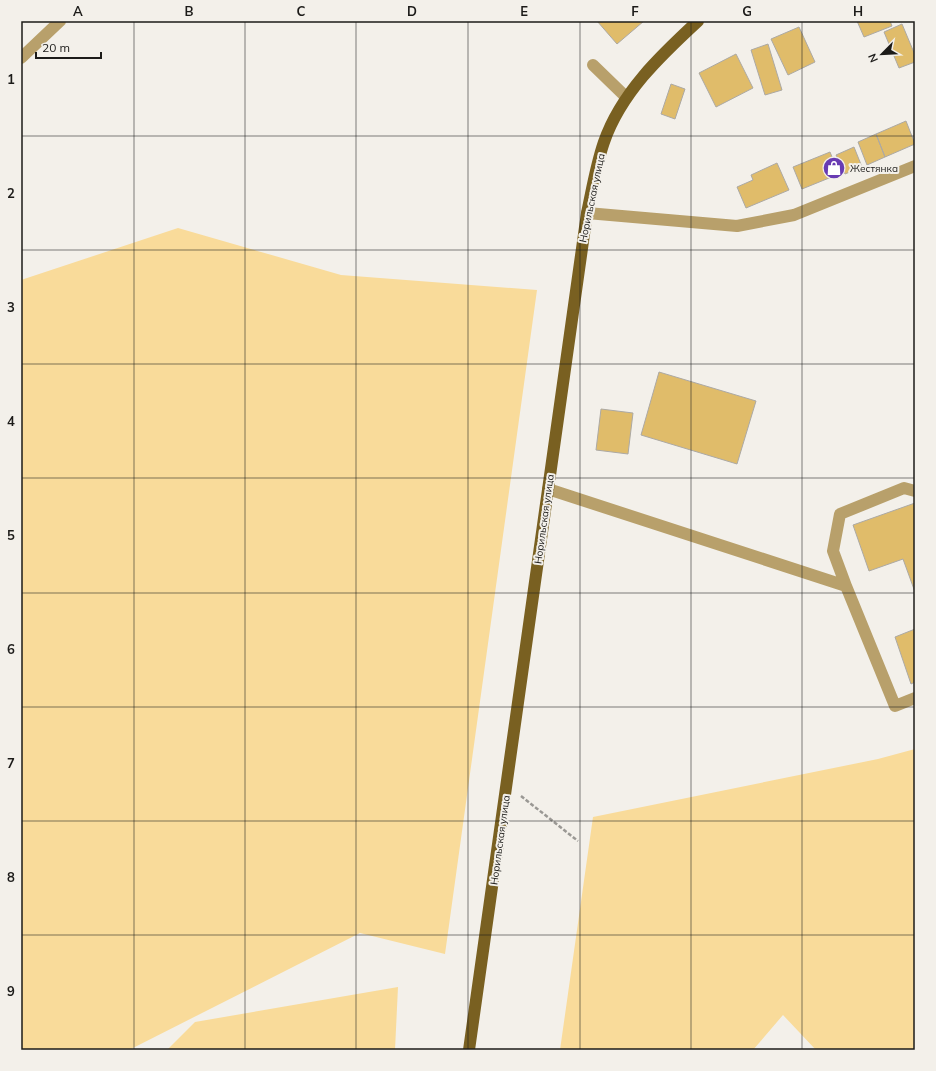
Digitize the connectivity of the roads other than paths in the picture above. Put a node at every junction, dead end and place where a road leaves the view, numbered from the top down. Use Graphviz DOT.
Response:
graph roads {
  1 [pos="60,21"];
  2 [pos="698,21"];
  3 [pos="21,58"];
  4 [pos="593,65"];
  5 [pos="626,97"];
  6 [pos="915,166"];
  7 [pos="587,213"];
  8 [pos="548,489"];
  9 [pos="915,490"];
  10 [pos="846,586"];
  11 [pos="915,698"];
  12 [pos="469,1050"];
  1 -- 3 [label="street"];
  2 -- 5 [label="main road, Норильская улица"];
  4 -- 5 [label="street"];
  5 -- 7 [label="main road, Норильская улица"];
  6 -- 7 [label="street"];
  7 -- 8 [label="main road, Норильская улица"];
  8 -- 10 [label="street"];
  8 -- 12 [label="main road, Норильская улица"];
  9 -- 10 [label="street"];
  10 -- 11 [label="street"];
}
